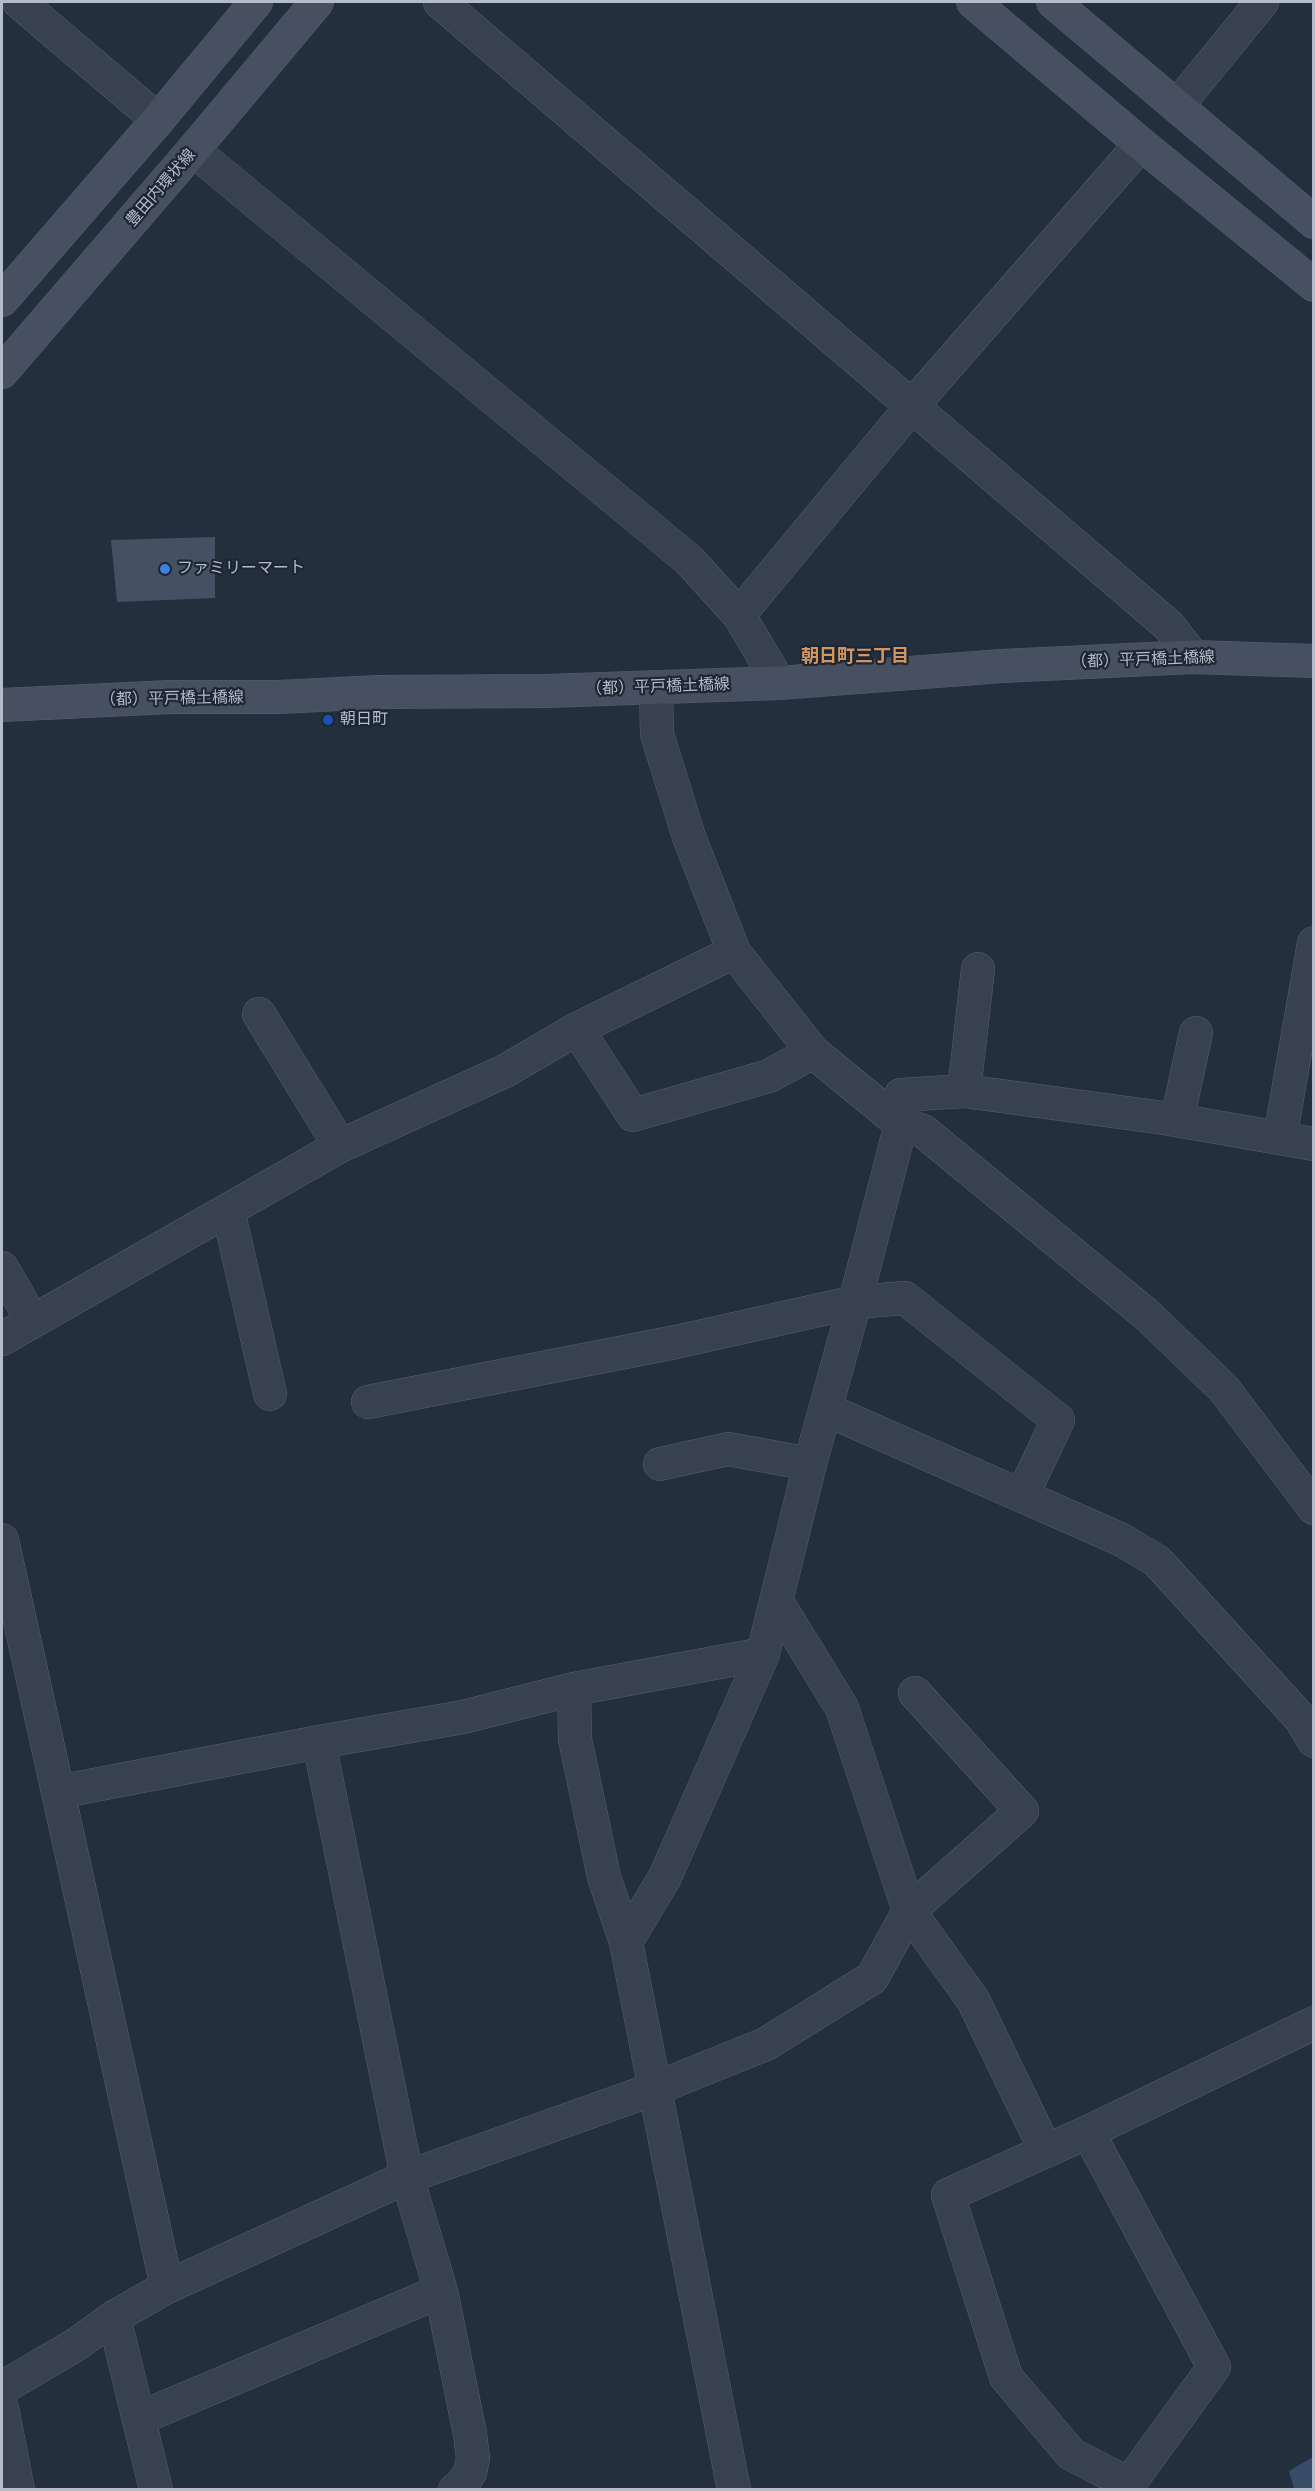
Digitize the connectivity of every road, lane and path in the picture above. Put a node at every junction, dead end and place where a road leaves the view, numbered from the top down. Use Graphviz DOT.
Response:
graph roads {
  1 [pos="19,2"];
  2 [pos="256,2"];
  3 [pos="317,2"];
  4 [pos="440,2"];
  5 [pos="973,2"];
  6 [pos="1053,2"];
  7 [pos="1262,2"];
  8 [pos="1177,106"];
  9 [pos="158,120"];
  10 [pos="1141,144"];
  11 [pos="193,150"];
  12 [pos="1314,222"];
  13 [pos="1314,285"];
  14 [pos="2,300"];
  15 [pos="2,372"];
  16 [pos="912,406"];
  17 [pos="739,615"];
  18 [pos="1193,657"];
  19 [pos="1314,661"];
  20 [pos="779,683"];
  21 [pos="656,687"];
  22 [pos="2,705"];
  23 [pos="1314,943"];
  24 [pos="734,952"];
  25 [pos="978,969"];
  26 [pos="259,1014"];
  27 [pos="578,1029"];
  28 [pos="1196,1033"];
  29 [pos="813,1052"];
  30 [pos="964,1091"];
  31 [pos="1177,1120"];
  32 [pos="901,1124"];
  33 [pos="1280,1138"];
  34 [pos="1314,1144"];
  35 [pos="340,1146"];
  36 [pos="228,1210"];
  37 [pos="2,1268"];
  38 [pos="855,1302"];
  39 [pos="32,1320"];
  40 [pos="2,1339"];
  41 [pos="270,1394"];
  42 [pos="368,1402"];
  43 [pos="825,1409"];
  44 [pos="660,1464"];
  45 [pos="810,1464"];
  46 [pos="1022,1496"];
  47 [pos="1314,1508"];
  48 [pos="2,1540"];
  49 [pos="777,1602"];
  50 [pos="763,1654"];
  51 [pos="574,1689"];
  52 [pos="915,1693"];
  53 [pos="1314,1740"];
  54 [pos="319,1742"];
  55 [pos="58,1792"];
  56 [pos="909,1911"];
  57 [pos="626,1942"];
  58 [pos="1314,2023"];
  59 [pos="654,2089"];
  60 [pos="1088,2132"];
  61 [pos="1046,2151"];
  62 [pos="407,2177"];
  63 [pos="167,2287"];
  64 [pos="441,2291"];
  65 [pos="114,2317"];
  66 [pos="2,2388"];
  67 [pos="2,2408"];
  68 [pos="140,2418"];
  69 [pos="18,2490"];
  70 [pos="156,2490"];
  71 [pos="455,2490"];
  72 [pos="734,2490"];
  1 -- 9 [label="street"];
  2 -- 9 [label="street"];
  3 -- 11 [label="street, 豊田内環状線"];
  4 -- 16 [label="street"];
  5 -- 10 [label="street"];
  6 -- 8 [label="street"];
  7 -- 8 [label="street"];
  8 -- 12 [label="street"];
  9 -- 14 [label="street"];
  10 -- 13 [label="street"];
  10 -- 16 [label="street"];
  11 -- 15 [label="street, 豊田内環状線"];
  11 -- 17 [label="street"];
  16 -- 17 [label="street"];
  16 -- 18 [label="street"];
  17 -- 20 [label="street"];
  18 -- 19 [label="street, （都）平戸橋土橋線"];
  18 -- 20 [label="street, （都）平戸橋土橋線"];
  20 -- 21 [label="street, （都）平戸橋土橋線"];
  21 -- 22 [label="street, （都）平戸橋土橋線"];
  21 -- 24 [label="street"];
  23 -- 33 [label="street"];
  24 -- 27 [label="street"];
  24 -- 29 [label="street"];
  25 -- 30 [label="street"];
  26 -- 35 [label="street"];
  27 -- 29 [label="street"];
  27 -- 35 [label="street"];
  28 -- 31 [label="street"];
  29 -- 32 [label="street"];
  30 -- 31 [label="street"];
  30 -- 32 [label="street"];
  31 -- 33 [label="street"];
  32 -- 38 [label="street"];
  32 -- 47 [label="street"];
  33 -- 34 [label="street"];
  35 -- 36 [label="street"];
  36 -- 39 [label="street"];
  36 -- 41 [label="street"];
  37 -- 39 [label="street"];
  38 -- 42 [label="street"];
  38 -- 43 [label="street"];
  38 -- 46 [label="street"];
  39 -- 40 [label="street"];
  43 -- 45 [label="street"];
  43 -- 46 [label="street"];
  44 -- 45 [label="street"];
  45 -- 49 [label="street"];
  46 -- 53 [label="street"];
  48 -- 55 [label="street"];
  49 -- 50 [label="street"];
  49 -- 56 [label="street"];
  50 -- 51 [label="street"];
  50 -- 57 [label="street"];
  51 -- 54 [label="street"];
  51 -- 57 [label="street"];
  52 -- 56 [label="street"];
  54 -- 55 [label="street"];
  54 -- 62 [label="street"];
  55 -- 63 [label="street"];
  56 -- 59 [label="street"];
  56 -- 61 [label="street"];
  57 -- 59 [label="street"];
  58 -- 60 [label="street"];
  59 -- 62 [label="street"];
  59 -- 72 [label="street"];
  60 -- 61 [label="street"];
  60 -- 61 [label="street"];
  62 -- 63 [label="street"];
  62 -- 64 [label="street"];
  63 -- 65 [label="street"];
  64 -- 68 [label="street"];
  64 -- 71 [label="street"];
  65 -- 66 [label="street"];
  65 -- 68 [label="street"];
  67 -- 69 [label="street"];
  68 -- 70 [label="street"];
}
